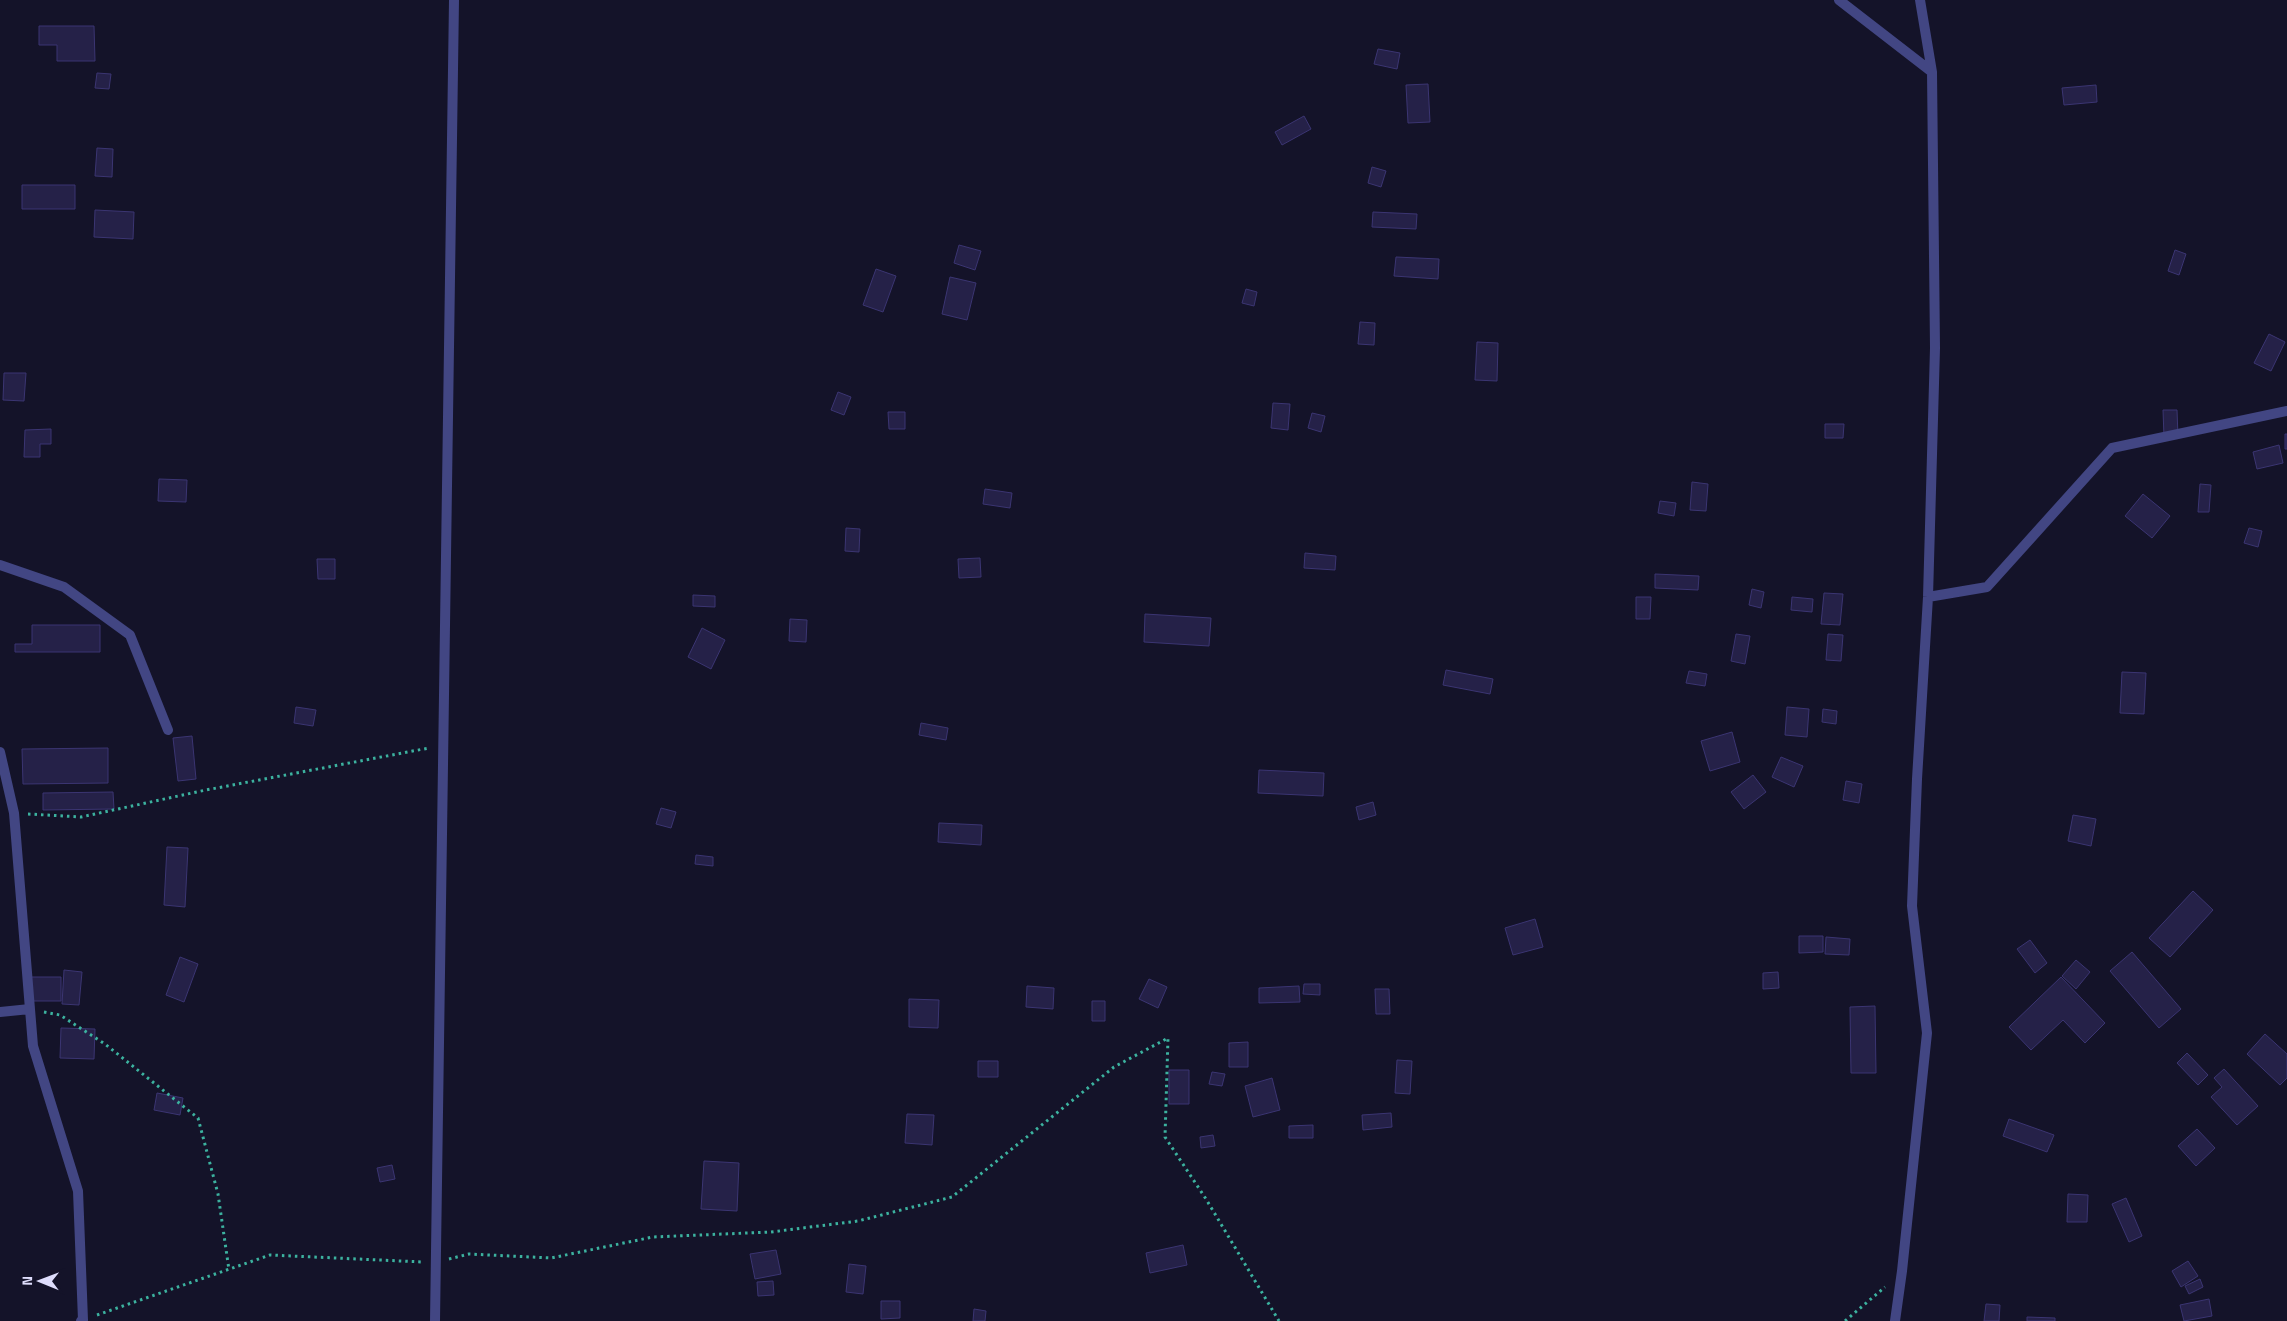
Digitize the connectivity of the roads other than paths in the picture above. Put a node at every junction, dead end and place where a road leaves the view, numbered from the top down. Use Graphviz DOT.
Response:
graph roads {
  1 [pos="454,0"];
  2 [pos="1838,0"];
  3 [pos="1920,0"];
  4 [pos="1932,72"];
  5 [pos="2287,411"];
  6 [pos="0,565"];
  7 [pos="1928,597"];
  8 [pos="168,730"];
  9 [pos="0,752"];
  10 [pos="30,1009"];
  11 [pos="0,1012"];
  12 [pos="82,1321"];
  13 [pos="435,1321"];
  14 [pos="1895,1321"];
  1 -- 13 [label="street"];
  2 -- 4 [label="street"];
  3 -- 4 [label="street"];
  4 -- 7 [label="street"];
  5 -- 7 [label="street"];
  6 -- 8 [label="street"];
  7 -- 14 [label="street"];
  9 -- 10 [label="street"];
  10 -- 11 [label="street"];
  10 -- 12 [label="street"];
}
